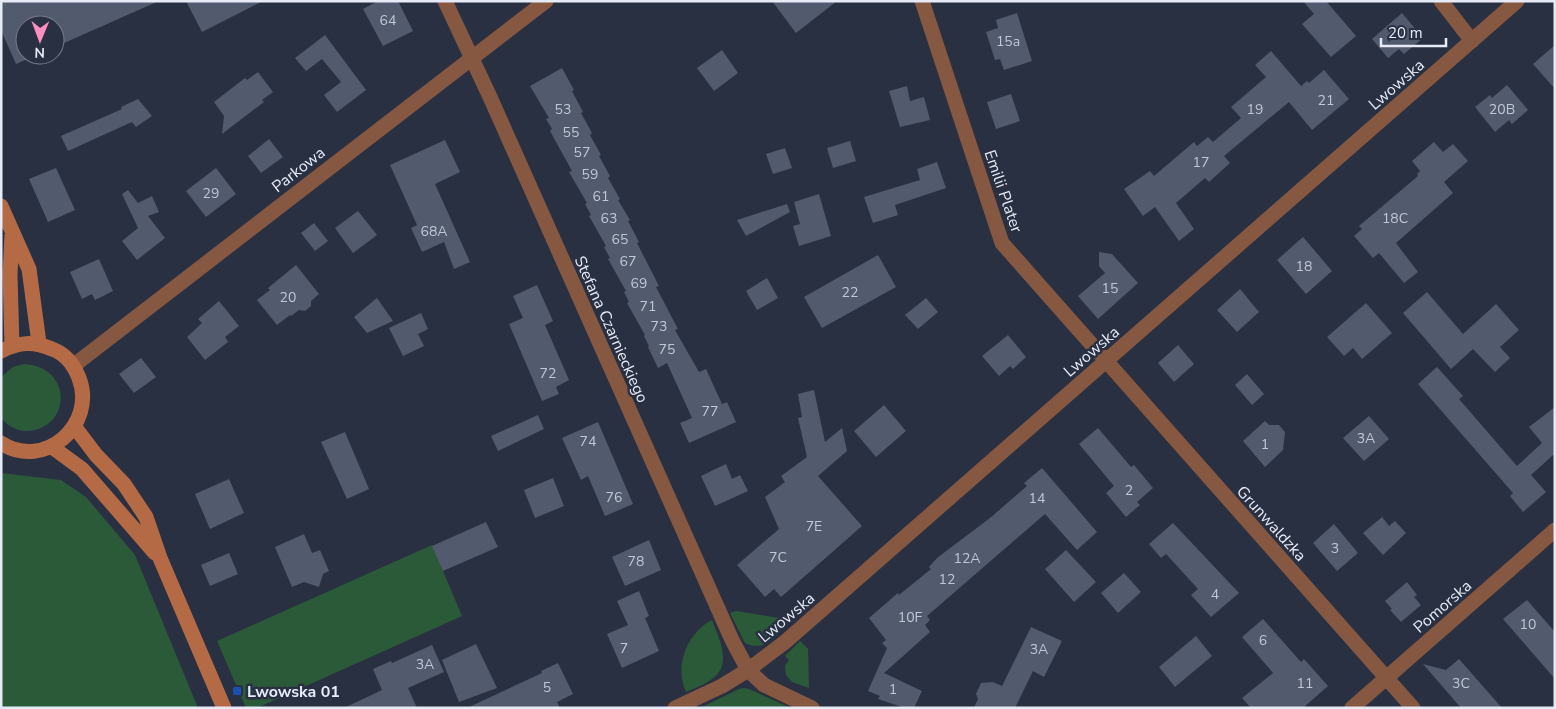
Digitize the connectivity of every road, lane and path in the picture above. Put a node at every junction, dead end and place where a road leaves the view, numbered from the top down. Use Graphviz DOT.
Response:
graph roads {
  1 [pos="445,1"];
  2 [pos="546,1"];
  3 [pos="922,1"];
  4 [pos="1441,1"];
  5 [pos="1517,1"];
  6 [pos="1472,41"];
  7 [pos="472,57"];
  8 [pos="1,206"];
  9 [pos="12,232"];
  10 [pos="39,343"];
  11 [pos="7,349"];
  12 [pos="1106,361"];
  13 [pos="73,366"];
  14 [pos="74,426"];
  15 [pos="1,443"];
  16 [pos="52,447"];
  17 [pos="1555,530"];
  18 [pos="160,558"];
  19 [pos="748,670"];
  20 [pos="1386,678"];
  21 [pos="224,708"];
  22 [pos="675,708"];
  23 [pos="812,708"];
  24 [pos="1352,708"];
  25 [pos="1413,708"];
  1 -- 7 [label="street, Stefana Czarnieckiego"];
  2 -- 7 [label="street, Parkowa"];
  3 -- 12 [label="street, Emilii Plater"];
  4 -- 6 [label="street"];
  5 -- 6 [label="street, Lwowska"];
  6 -- 12 [label="street, Lwowska"];
  7 -- 13 [label="street, Parkowa"];
  7 -- 19 [label="street, Stefana Czarnieckiego"];
  8 -- 9 [label="street"];
  9 -- 10 [label="street"];
  9 -- 11 [label="street"];
  10 -- 11 [label="street"];
  10 -- 13 [label="street"];
  12 -- 19 [label="street, Lwowska"];
  12 -- 20 [label="street, Grunwaldzka"];
  13 -- 14 [label="street"];
  14 -- 16 [label="street"];
  14 -- 18 [label="street"];
  15 -- 16 [label="street"];
  16 -- 18 [label="street"];
  17 -- 20 [label="street, Pomorska"];
  18 -- 21 [label="street"];
  19 -- 22 [label="street, Lwowska"];
  19 -- 23 [label="street"];
  20 -- 24 [label="street, Pomorska"];
  20 -- 25 [label="street, Grunwaldzka"];
}
